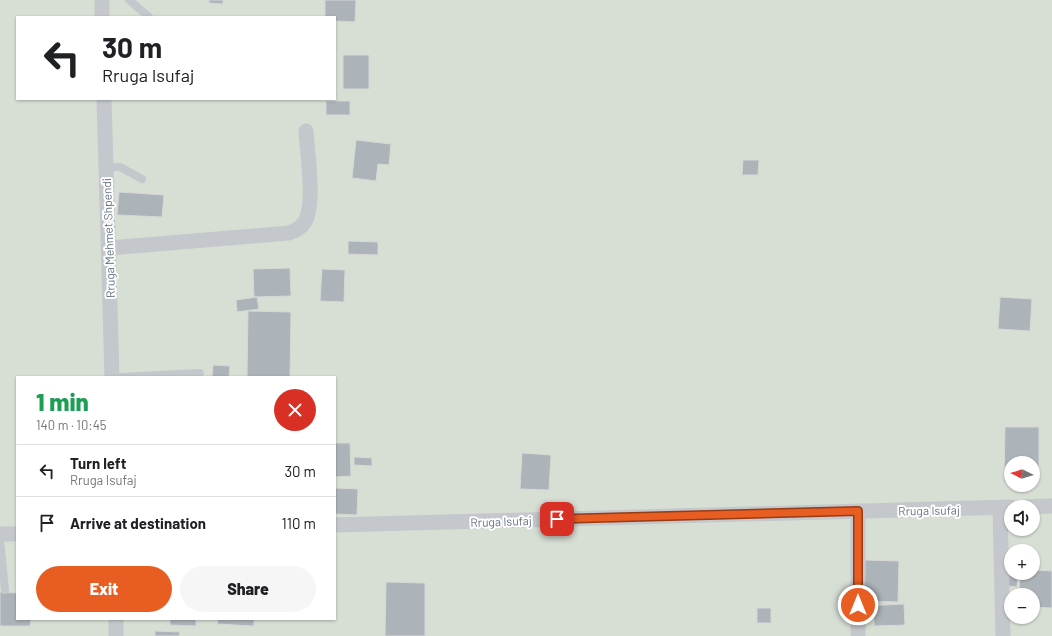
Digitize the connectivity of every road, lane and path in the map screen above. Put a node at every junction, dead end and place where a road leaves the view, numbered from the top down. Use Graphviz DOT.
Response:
graph roads {
  1 [pos="102,0"];
  2 [pos="129,0"];
  3 [pos="102,16"];
  4 [pos="148,16"];
  5 [pos="104,100"];
  6 [pos="306,131"];
  7 [pos="106,168"];
  8 [pos="142,179"];
  9 [pos="109,248"];
  10 [pos="200,373"];
  11 [pos="112,376"];
  12 [pos="141,376"];
  13 [pos="1040,506"];
  14 [pos="1052,506"];
  15 [pos="1004,508"];
  16 [pos="858,511"];
  17 [pos="336,526"];
  18 [pos="0,534"];
  19 [pos="16,534"];
  20 [pos="1005,536"];
  21 [pos="0,540"];
  22 [pos="4,590"];
  23 [pos="116,620"];
  24 [pos="116,636"];
  25 [pos="858,636"];
  26 [pos="1003,636"];
  1 -- 3 [label="street"];
  2 -- 4 [label="lane"];
  5 -- 7 [label="street, Rruga Mehmet Shpendi"];
  6 -- 9 [label="street"];
  7 -- 8 [label="lane"];
  7 -- 9 [label="street, Rruga Mehmet Shpendi"];
  9 -- 11 [label="street, Rruga Mehmet Shpendi"];
  10 -- 12 [label="lane"];
  13 -- 14 [label="street"];
  15 -- 16 [label="street, Rruga Isufaj"];
  16 -- 17 [label="street, Rruga Isufaj"];
  16 -- 25 [label="street"];
  18 -- 19 [label="street"];
  20 -- 26 [label="street, Rruga Isufaj"];
  21 -- 22 [label="lane"];
  23 -- 24 [label="street"];
}
